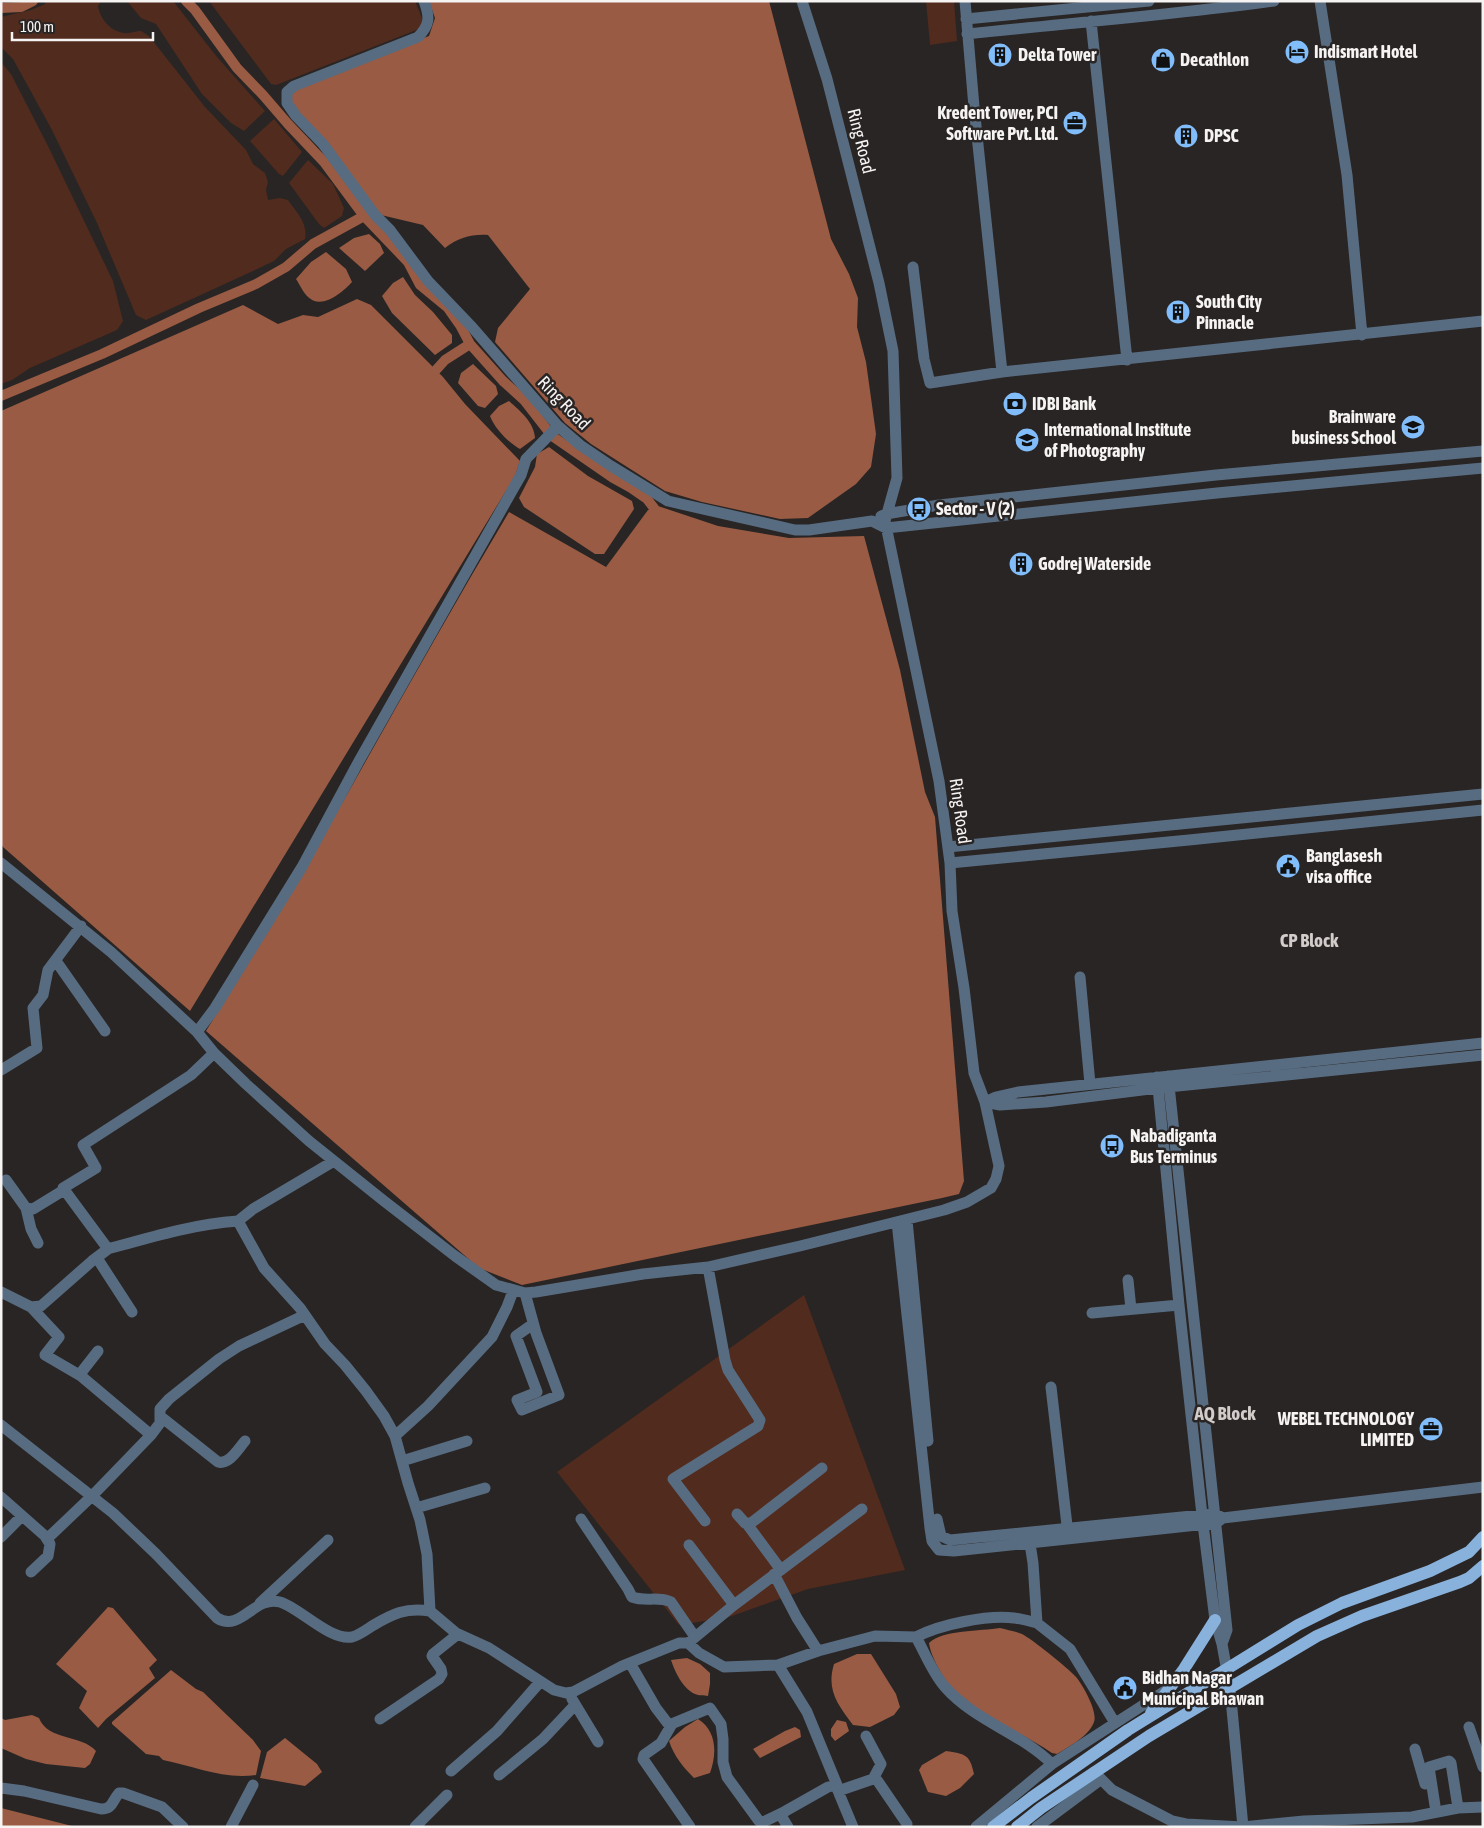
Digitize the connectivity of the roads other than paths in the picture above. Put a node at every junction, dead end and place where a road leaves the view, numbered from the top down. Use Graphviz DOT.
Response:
graph roads {
  1 [pos="424,1"];
  2 [pos="802,1"];
  3 [pos="965,1"];
  4 [pos="1149,1"];
  5 [pos="1274,1"];
  6 [pos="1320,1"];
  7 [pos="966,19"];
  8 [pos="1091,21"];
  9 [pos="967,34"];
  10 [pos="914,267"];
  11 [pos="1483,321"];
  12 [pos="1362,335"];
  13 [pos="1127,360"];
  14 [pos="1002,372"];
  15 [pos="556,428"];
  16 [pos="1483,451"];
  17 [pos="1483,468"];
  18 [pos="1186,478"];
  19 [pos="1188,496"];
  20 [pos="886,514"];
  21 [pos="872,521"];
  22 [pos="886,528"];
  23 [pos="1483,794"];
  24 [pos="1483,810"];
  25 [pos="1134,830"];
  26 [pos="1057,837"];
  27 [pos="1136,845"];
  28 [pos="948,847"];
  29 [pos="1060,853"];
  30 [pos="950,863"];
  31 [pos="4,869"];
  32 [pos="81,926"];
  33 [pos="56,961"];
  34 [pos="1080,977"];
  35 [pos="106,1031"];
  36 [pos="197,1032"];
  37 [pos="1483,1043"];
  38 [pos="214,1052"];
  39 [pos="1483,1055"];
  40 [pos="1375,1060"];
  41 [pos="1,1070"];
  42 [pos="1163,1082"];
  43 [pos="1090,1084"];
  44 [pos="985,1102"];
  45 [pos="334,1161"];
  46 [pos="6,1180"];
  47 [pos="64,1190"];
  48 [pos="26,1208"];
  49 [pos="238,1221"];
  50 [pos="902,1221"];
  51 [pos="38,1243"];
  52 [pos="108,1249"];
  53 [pos="97,1258"];
  54 [pos="708,1267"];
  55 [pos="1128,1280"];
  56 [pos="513,1291"];
  57 [pos="1,1292"];
  58 [pos="524,1293"];
  59 [pos="1179,1305"];
  60 [pos="31,1307"];
  61 [pos="1131,1309"];
  62 [pos="132,1312"];
  63 [pos="1092,1313"];
  64 [pos="305,1315"];
  65 [pos="534,1324"];
  66 [pos="1196,1335"];
  67 [pos="1183,1337"];
  68 [pos="98,1351"];
  69 [pos="81,1376"];
  70 [pos="1051,1387"];
  71 [pos="160,1416"];
  72 [pos="1,1425"];
  73 [pos="151,1434"];
  74 [pos="395,1436"];
  75 [pos="245,1441"];
  76 [pos="467,1441"];
  77 [pos="1208,1443"];
  78 [pos="1194,1444"];
  79 [pos="402,1461"];
  80 [pos="822,1468"];
  81 [pos="486,1488"];
  82 [pos="1483,1488"];
  83 [pos="92,1496"];
  84 [pos="1,1497"];
  85 [pos="416,1508"];
  86 [pos="862,1509"];
  87 [pos="738,1514"];
  88 [pos="22,1516"];
  89 [pos="1218,1518"];
  90 [pos="581,1519"];
  91 [pos="1203,1519"];
  92 [pos="705,1521"];
  93 [pos="747,1524"];
  94 [pos="1068,1533"];
  95 [pos="45,1536"];
  96 [pos="1,1537"];
  97 [pos="1029,1537"];
  98 [pos="1483,1537"];
  99 [pos="328,1540"];
  100 [pos="689,1545"];
  101 [pos="1483,1566"];
  102 [pos="31,1572"];
  103 [pos="778,1572"];
  104 [pos="259,1604"];
  105 [pos="734,1605"];
  106 [pos="430,1611"];
  107 [pos="1215,1620"];
  108 [pos="1037,1623"];
  109 [pos="458,1634"];
  110 [pos="916,1637"];
  111 [pos="692,1640"];
  112 [pos="1222,1644"];
  113 [pos="818,1652"];
  114 [pos="630,1663"];
  115 [pos="778,1665"];
  116 [pos="1226,1669"];
  117 [pos="540,1682"];
  118 [pos="1170,1687"];
  119 [pos="1230,1688"];
  120 [pos="568,1693"];
  121 [pos="576,1705"];
  122 [pos="380,1719"];
  123 [pos="1147,1719"];
  124 [pos="1115,1723"];
  125 [pos="672,1724"];
  126 [pos="1469,1727"];
  127 [pos="866,1736"];
  128 [pos="598,1742"];
  129 [pos="1415,1750"];
  130 [pos="1052,1764"];
  131 [pos="1483,1767"];
  132 [pos="451,1771"];
  133 [pos="499,1775"];
  134 [pos="1097,1776"];
  135 [pos="874,1779"];
  136 [pos="252,1785"];
  137 [pos="1,1788"];
  138 [pos="837,1788"];
  139 [pos="447,1796"];
  140 [pos="1482,1806"];
  141 [pos="1458,1808"];
  142 [pos="1433,1812"];
  143 [pos="782,1813"];
  144 [pos="1413,1822"];
  145 [pos="907,1824"];
  146 [pos="1171,1824"];
  147 [pos="1304,1824"];
  148 [pos="1233,1826"];
  149 [pos="1243,1826"];
  150 [pos="183,1827"];
  151 [pos="232,1827"];
  152 [pos="415,1827"];
  153 [pos="690,1827"];
  154 [pos="788,1827"];
  155 [pos="853,1827"];
  156 [pos="976,1827"];
  157 [pos="993,1827"];
  158 [pos="1016,1827"];
  159 [pos="1037,1827"];
  1 -- 15 [label="street, Ring Road"];
  2 -- 20 [label="street, Ring Road"];
  3 -- 7 [label="street"];
  4 -- 7 [label="street"];
  5 -- 8 [label="street"];
  6 -- 12 [label="street"];
  7 -- 9 [label="street"];
  8 -- 9 [label="street"];
  8 -- 13 [label="street"];
  9 -- 14 [label="street"];
  10 -- 14 [label="street"];
  11 -- 12 [label="street"];
  12 -- 13 [label="street"];
  13 -- 14 [label="street"];
  15 -- 21 [label="street, Ring Road"];
  15 -- 36 [label="street"];
  16 -- 18 [label="street, Ring Road"];
  17 -- 19 [label="street"];
  18 -- 19 [label="street"];
  18 -- 20 [label="street, Ring Road"];
  19 -- 22 [label="street"];
  20 -- 21 [label="street, Ring Road"];
  20 -- 22 [label="street, Ring Road"];
  21 -- 22 [label="street"];
  22 -- 28 [label="street, Ring Road"];
  23 -- 25 [label="street"];
  24 -- 27 [label="street"];
  25 -- 26 [label="street"];
  25 -- 27 [label="street"];
  26 -- 28 [label="street"];
  26 -- 29 [label="street"];
  27 -- 29 [label="street"];
  28 -- 30 [label="street, Ring Road"];
  29 -- 30 [label="street"];
  30 -- 44 [label="street, Ring Road"];
  31 -- 32 [label="street"];
  32 -- 33 [label="street"];
  32 -- 36 [label="street"];
  33 -- 35 [label="street"];
  33 -- 41 [label="street"];
  34 -- 43 [label="street"];
  36 -- 38 [label="street"];
  37 -- 40 [label="street"];
  38 -- 45 [label="street"];
  38 -- 47 [label="street"];
  39 -- 40 [label="street"];
  40 -- 42 [label="street"];
  42 -- 43 [label="street"];
  42 -- 44 [label="street"];
  42 -- 59 [label="street"];
  42 -- 66 [label="street"];
  43 -- 44 [label="street"];
  44 -- 50 [label="street, Ring Road"];
  45 -- 49 [label="street"];
  45 -- 56 [label="street"];
  46 -- 48 [label="street"];
  47 -- 48 [label="street"];
  47 -- 52 [label="street"];
  48 -- 51 [label="street"];
  49 -- 52 [label="street"];
  49 -- 64 [label="street"];
  50 -- 54 [label="street"];
  50 -- 97 [label="street"];
  52 -- 53 [label="street"];
  53 -- 60 [label="street"];
  53 -- 62 [label="street"];
  54 -- 58 [label="street"];
  54 -- 92 [label="street"];
  55 -- 61 [label="street"];
  56 -- 58 [label="street"];
  56 -- 74 [label="street"];
  57 -- 60 [label="street"];
  58 -- 65 [label="street"];
  59 -- 61 [label="street"];
  59 -- 67 [label="street"];
  60 -- 69 [label="street"];
  61 -- 63 [label="street"];
  64 -- 71 [label="street"];
  64 -- 74 [label="street"];
  65 -- 65 [label="street"];
  66 -- 67 [label="street"];
  66 -- 77 [label="street"];
  67 -- 78 [label="street"];
  68 -- 69 [label="street"];
  69 -- 73 [label="street"];
  70 -- 94 [label="street"];
  71 -- 73 [label="street"];
  71 -- 75 [label="street"];
  72 -- 83 [label="street"];
  73 -- 83 [label="street"];
  74 -- 79 [label="street"];
  76 -- 79 [label="street"];
  77 -- 78 [label="street"];
  77 -- 89 [label="street"];
  78 -- 91 [label="street"];
  79 -- 85 [label="street"];
  80 -- 93 [label="street"];
  81 -- 85 [label="street"];
  82 -- 89 [label="street"];
  83 -- 95 [label="street"];
  83 -- 104 [label="street"];
  84 -- 88 [label="street"];
  85 -- 106 [label="street"];
  86 -- 103 [label="street"];
  87 -- 93 [label="street"];
  88 -- 95 [label="street"];
  88 -- 96 [label="street"];
  89 -- 91 [label="street"];
  89 -- 112 [label="street"];
  90 -- 111 [label="street"];
  91 -- 94 [label="street"];
  91 -- 107 [label="street"];
  93 -- 103 [label="street"];
  94 -- 97 [label="street"];
  95 -- 102 [label="street"];
  97 -- 108 [label="street"];
  98 -- 116 [label="main road"];
  99 -- 104 [label="street"];
  100 -- 105 [label="street"];
  101 -- 119 [label="main road"];
  103 -- 105 [label="street"];
  103 -- 113 [label="street"];
  104 -- 106 [label="street"];
  105 -- 111 [label="street"];
  106 -- 109 [label="street"];
  107 -- 112 [label="street"];
  107 -- 118 [label="main road"];
  108 -- 110 [label="street"];
  108 -- 124 [label="street"];
  109 -- 117 [label="street"];
  109 -- 122 [label="street"];
  110 -- 113 [label="street"];
  110 -- 130 [label="street"];
  111 -- 114 [label="street"];
  111 -- 115 [label="street"];
  112 -- 116 [label="street"];
  113 -- 115 [label="street"];
  114 -- 120 [label="street"];
  114 -- 125 [label="street"];
  115 -- 138 [label="street"];
  116 -- 119 [label="street"];
  116 -- 123 [label="main road"];
  117 -- 120 [label="street"];
  117 -- 132 [label="street"];
  118 -- 123 [label="main road"];
  118 -- 124 [label="street"];
  119 -- 134 [label="main road"];
  119 -- 149 [label="street"];
  120 -- 121 [label="street"];
  121 -- 128 [label="street"];
  121 -- 133 [label="street"];
  123 -- 157 [label="main road"];
  124 -- 130 [label="street"];
  125 -- 143 [label="street"];
  125 -- 153 [label="street"];
  126 -- 131 [label="street"];
  127 -- 135 [label="street"];
  129 -- 142 [label="street"];
  130 -- 156 [label="street"];
  134 -- 146 [label="street"];
  134 -- 158 [label="main road"];
  134 -- 159 [label="street"];
  135 -- 138 [label="street"];
  135 -- 145 [label="street"];
  136 -- 151 [label="street"];
  137 -- 150 [label="street"];
  138 -- 143 [label="street"];
  138 -- 155 [label="street"];
  139 -- 152 [label="street"];
  140 -- 141 [label="street"];
  141 -- 142 [label="street"];
  141 -- 142 [label="street"];
  142 -- 144 [label="street"];
  143 -- 154 [label="street"];
  144 -- 147 [label="street"];
  146 -- 148 [label="street"];
  147 -- 149 [label="street"];
  148 -- 149 [label="street"];
}
